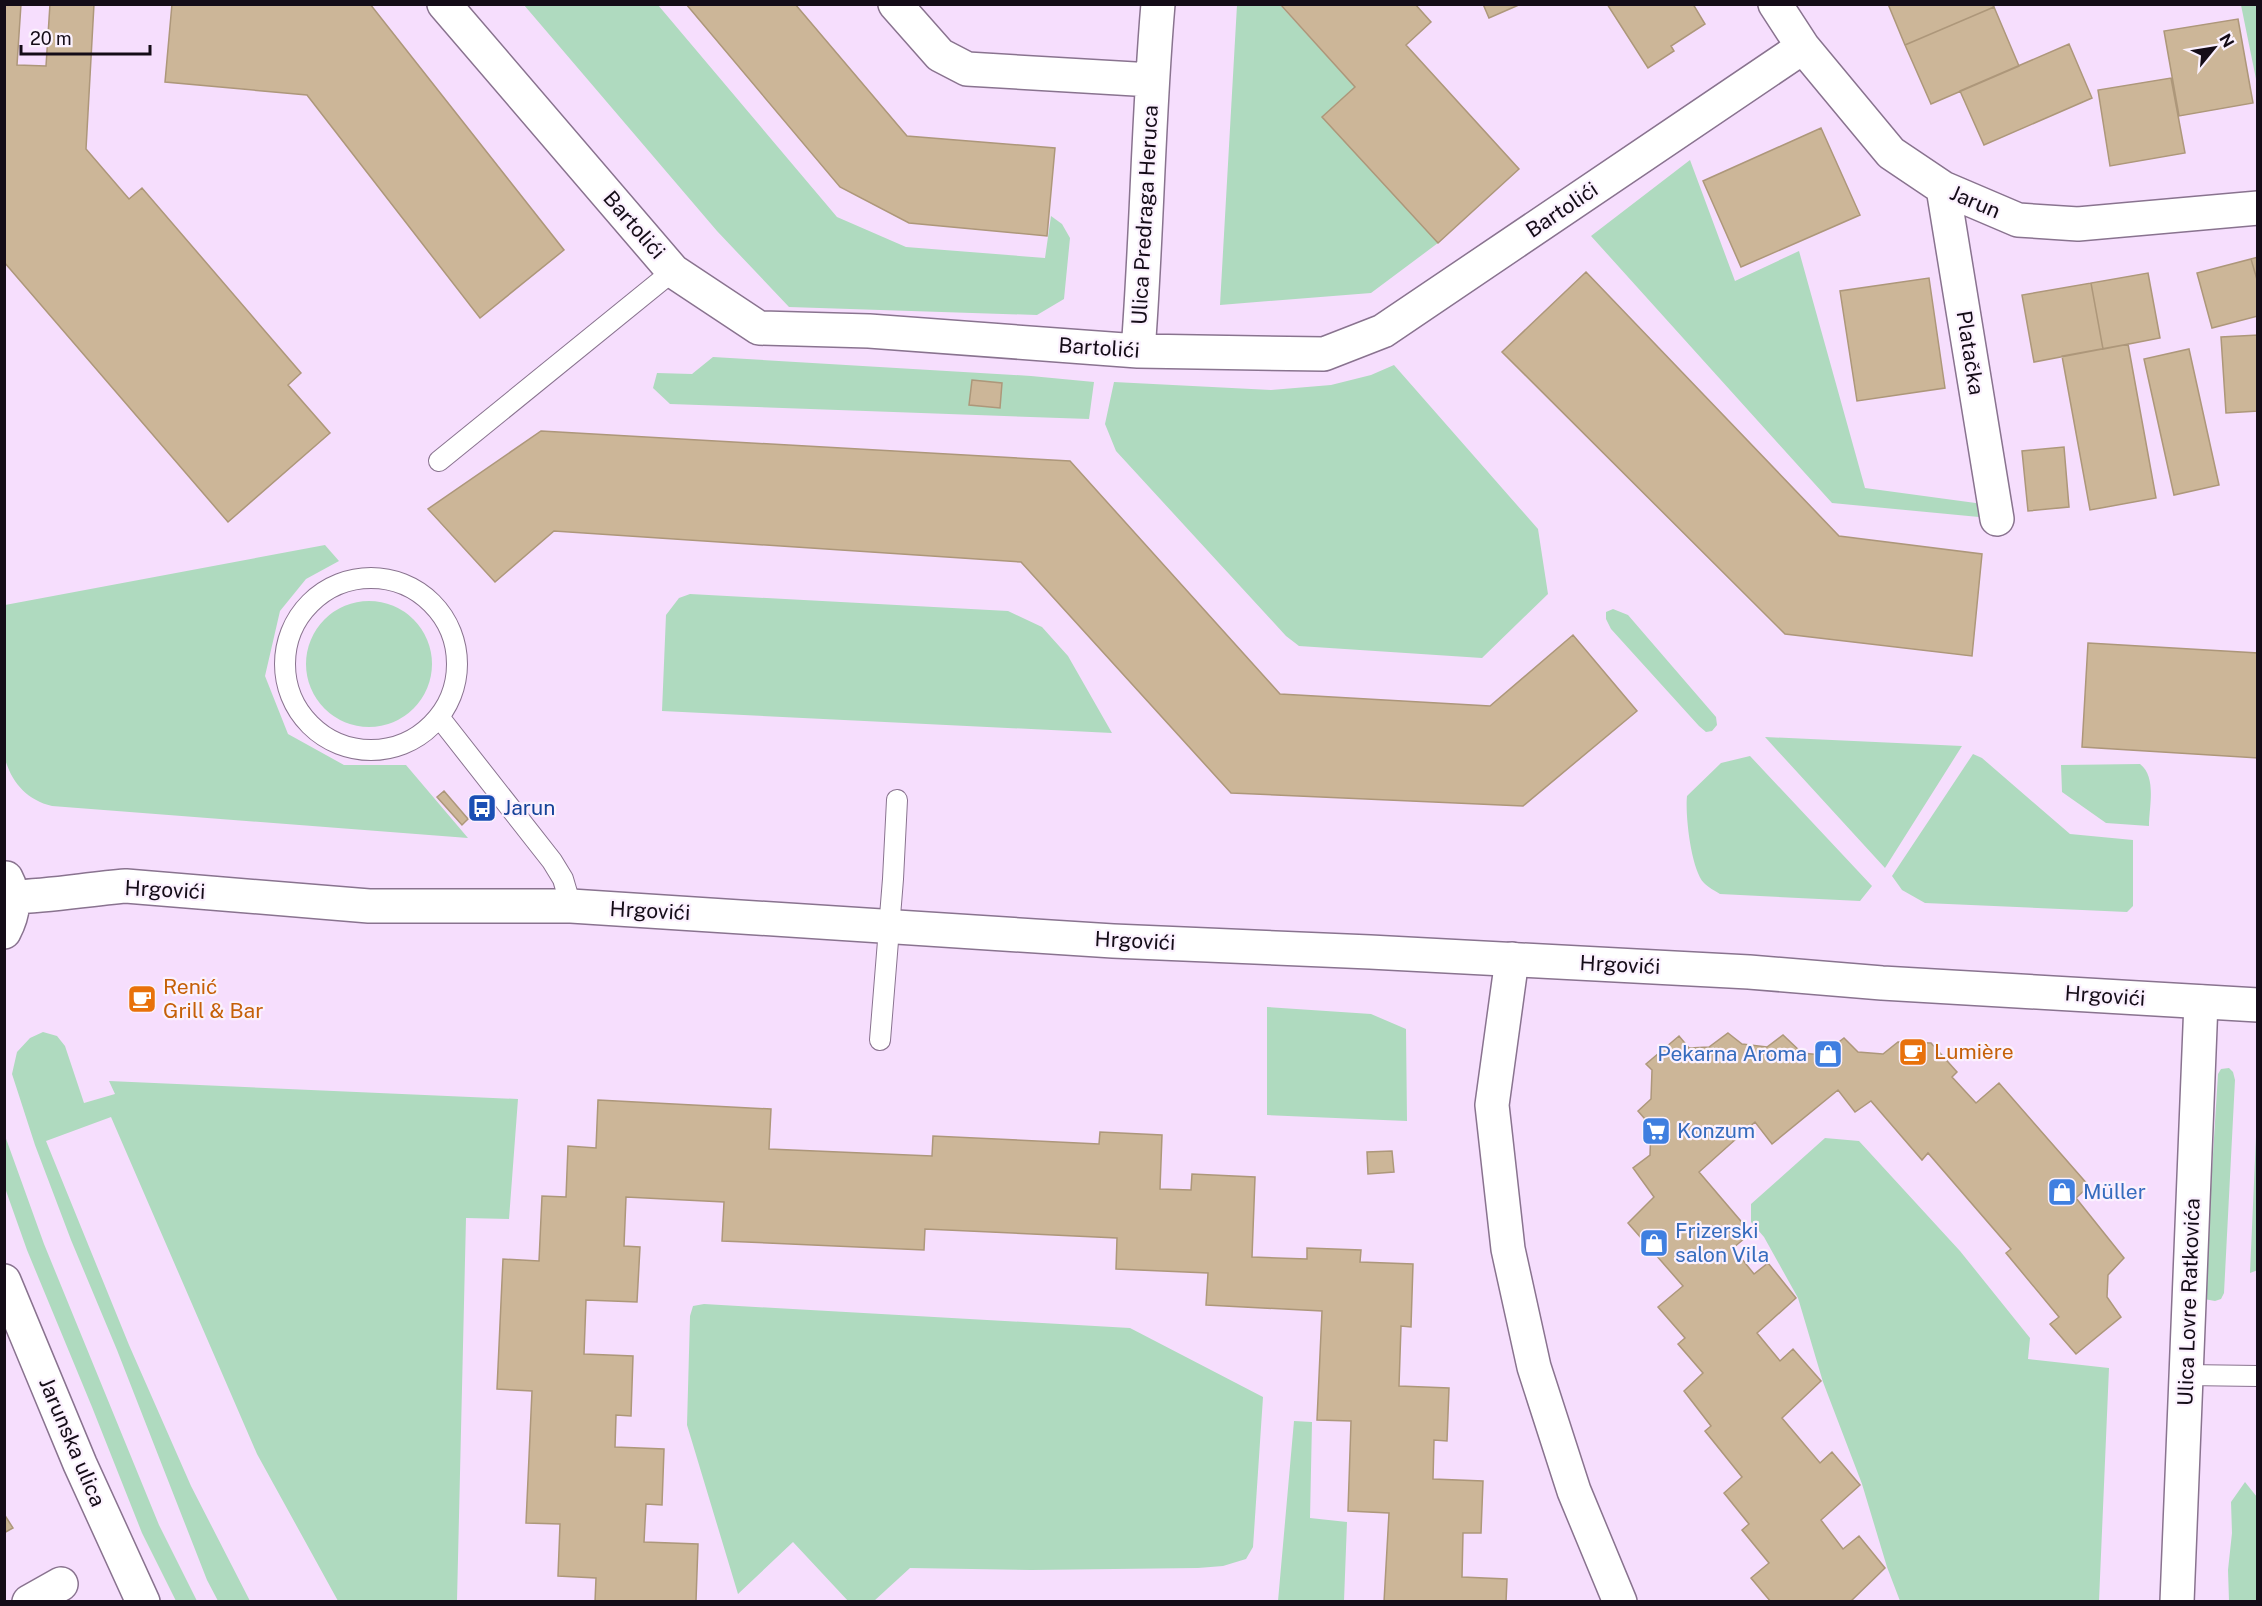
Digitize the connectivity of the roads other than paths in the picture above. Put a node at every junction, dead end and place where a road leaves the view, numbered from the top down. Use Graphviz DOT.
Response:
graph roads {
  1 [pos="444,4"];
  2 [pos="895,4"];
  3 [pos="1158,4"];
  4 [pos="1775,4"];
  5 [pos="1803,47"];
  6 [pos="1152,80"];
  7 [pos="1943,188"];
  8 [pos="2258,208"];
  9 [pos="673,272"];
  10 [pos="1138,351"];
  11 [pos="439,461"];
  12 [pos="1997,519"];
  13 [pos="439,717"];
  14 [pos="897,800"];
  15 [pos="9,887"];
  16 [pos="571,906"];
  17 [pos="890,925"];
  18 [pos="4,932"];
  19 [pos="1512,958"];
  20 [pos="2201,1002"];
  21 [pos="2258,1005"];
  22 [pos="880,1040"];
  23 [pos="4,1281"];
  24 [pos="2186,1375"];
  25 [pos="2258,1376"];
  26 [pos="61,1584"];
  27 [pos="29,1602"];
  28 [pos="143,1602"];
  29 [pos="1620,1602"];
  30 [pos="2177,1602"];
  1 -- 9 [label="street, Bartolići"];
  2 -- 6 [label="street, Ulica Predraga Heruca"];
  3 -- 6 [label="street, Ulica Predraga Heruca"];
  4 -- 5 [label="street, Jarun"];
  5 -- 7 [label="street, Jarun"];
  5 -- 10 [label="street, Bartolići"];
  6 -- 10 [label="street, Ulica Predraga Heruca"];
  7 -- 8 [label="street, Jarun"];
  7 -- 12 [label="street, Platačka"];
  9 -- 10 [label="street, Bartolići"];
  9 -- 11 [label="lane"];
  13 -- 13 [label="lane"];
  13 -- 16 [label="lane"];
  14 -- 17 [label="lane"];
  15 -- 16 [label="street, Hrgovići"];
  15 -- 18 [label="street"];
  16 -- 17 [label="street, Hrgovići"];
  17 -- 19 [label="street, Hrgovići"];
  17 -- 22 [label="lane"];
  19 -- 20 [label="street, Hrgovići"];
  19 -- 29 [label="street"];
  20 -- 21 [label="street, Hrgovići"];
  20 -- 24 [label="street, Ulica Lovre Ratkovića"];
  23 -- 28 [label="street, Jarunska ulica"];
  24 -- 25 [label="lane"];
  24 -- 30 [label="street, Ulica Lovre Ratkovića"];
  26 -- 27 [label="street"];
}
